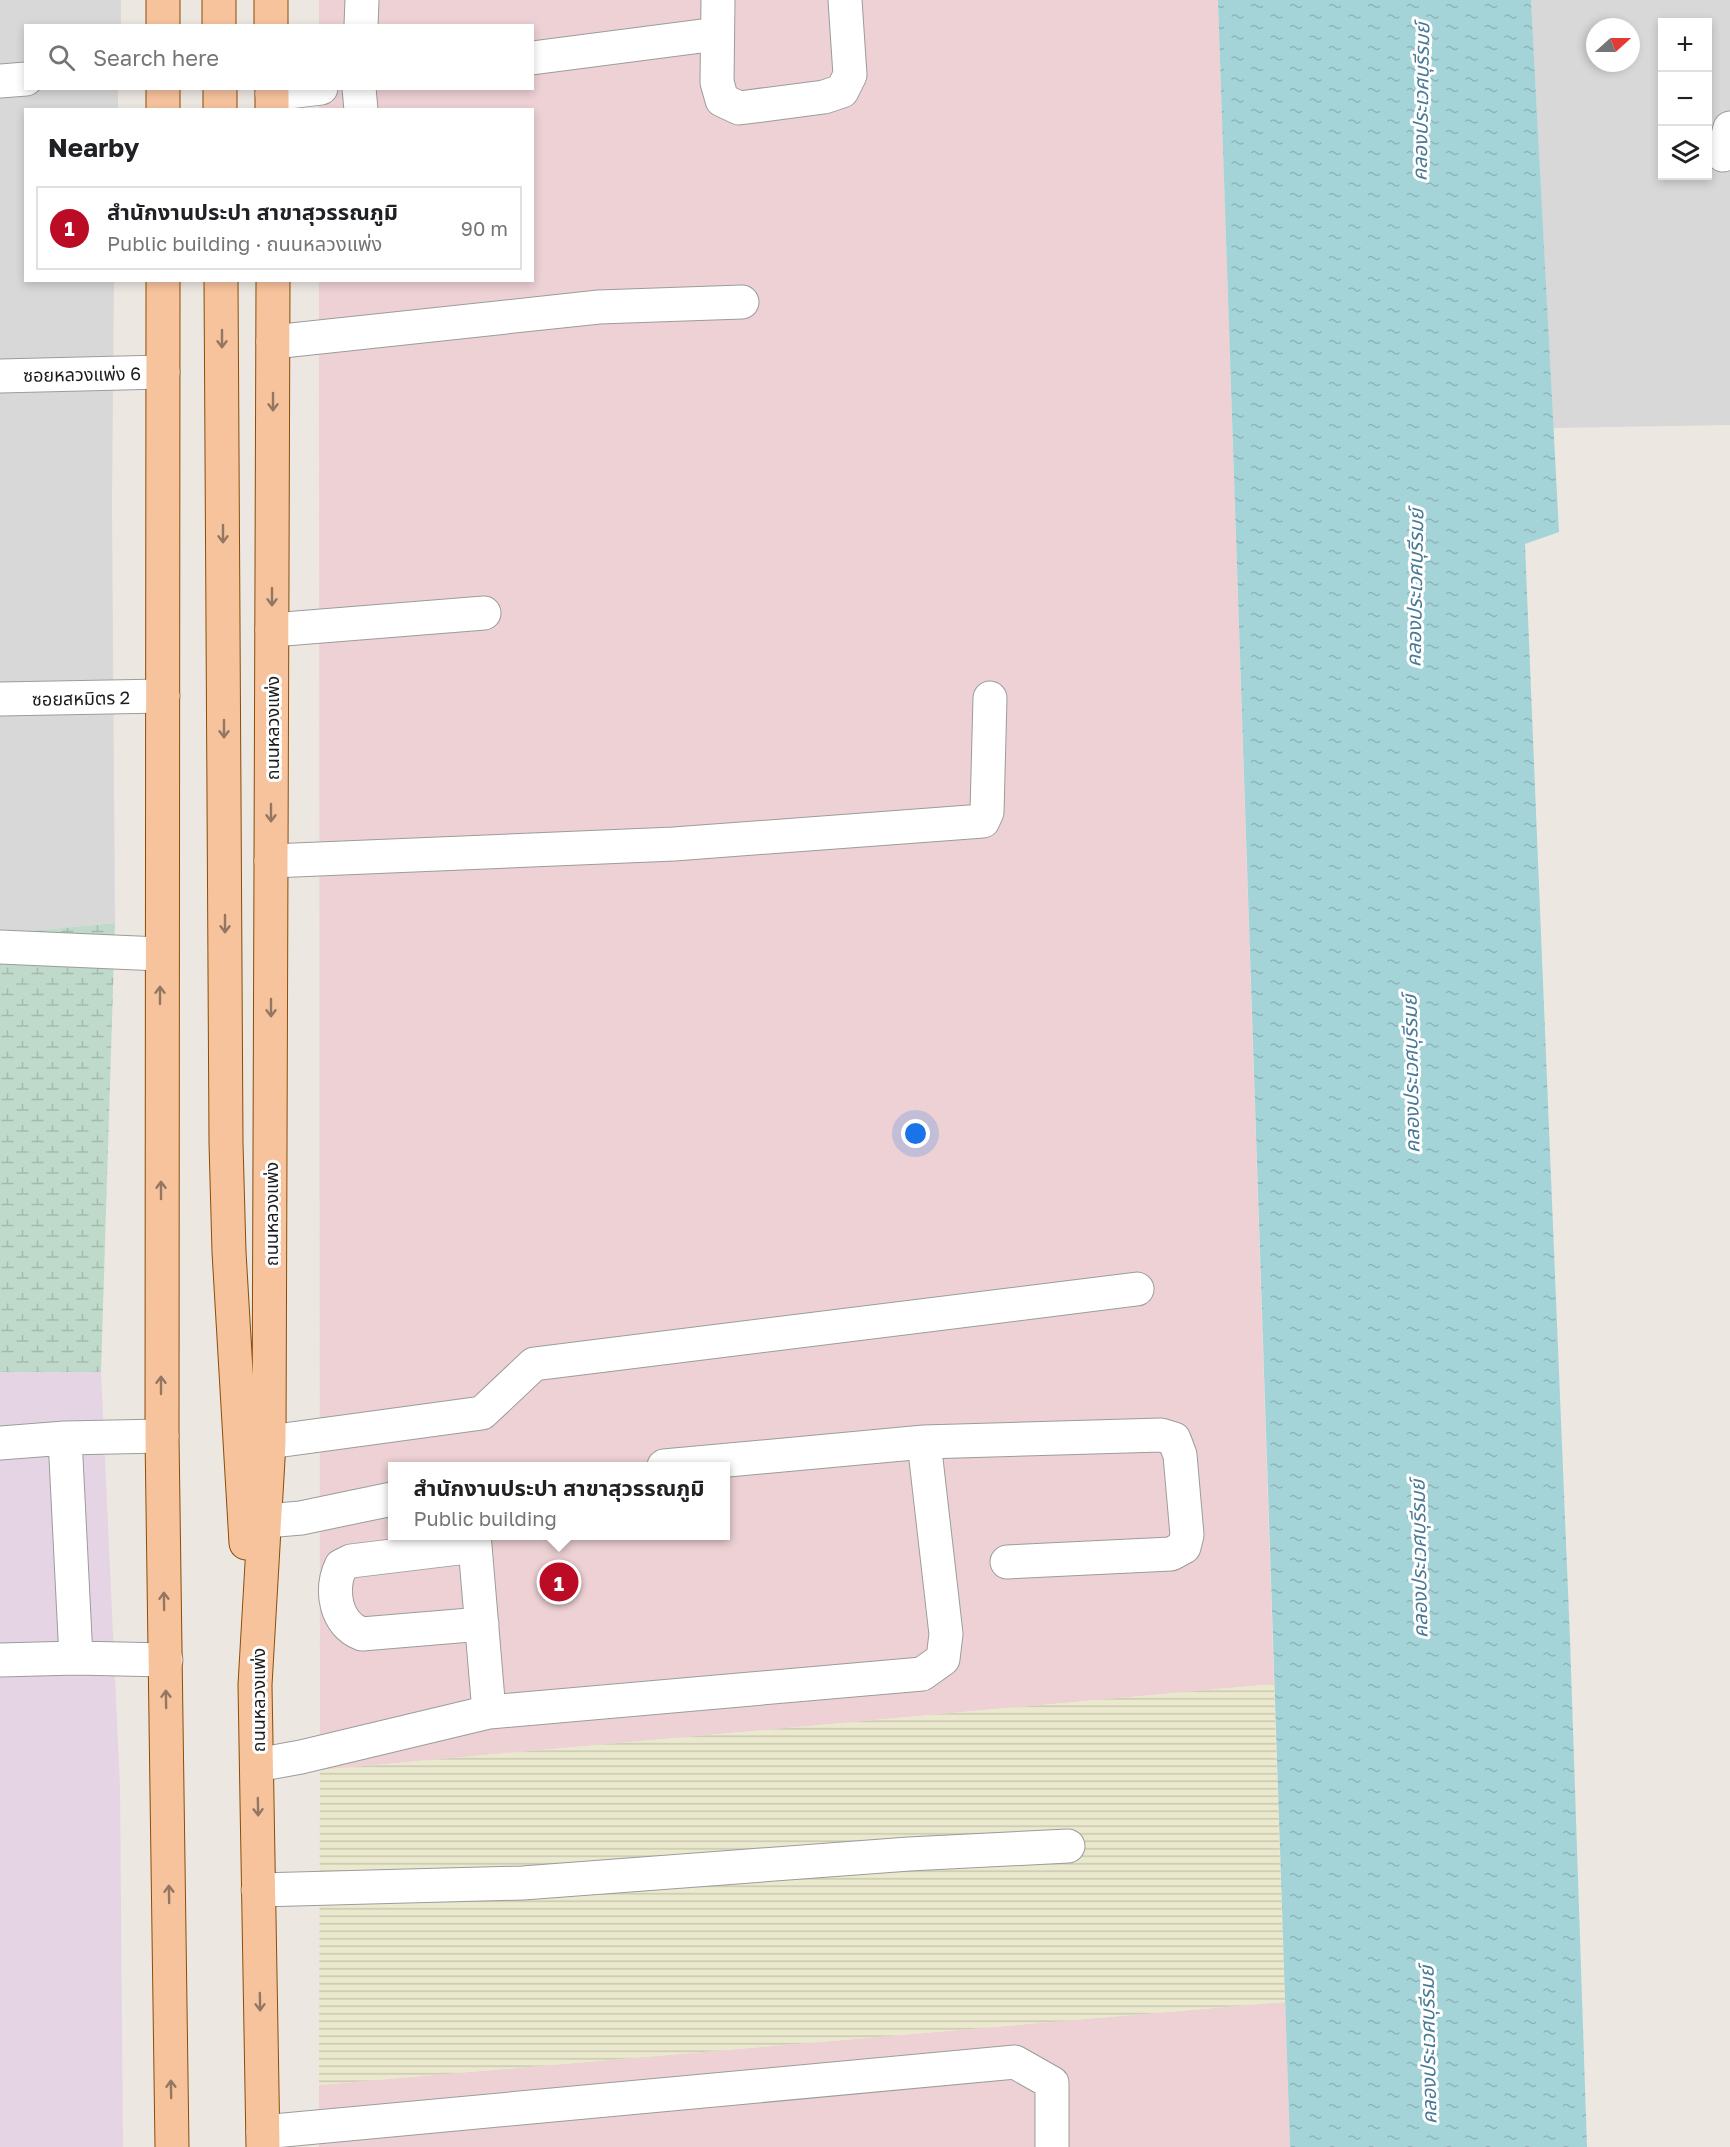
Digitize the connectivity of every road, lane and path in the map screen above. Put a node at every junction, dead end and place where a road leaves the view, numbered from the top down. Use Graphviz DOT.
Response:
graph roads {
  1 [pos="164,0"];
  2 [pos="219,0"];
  3 [pos="271,0"];
  4 [pos="362,0"];
  5 [pos="718,0"];
  6 [pos="844,0"];
  7 [pos="163,24"];
  8 [pos="219,24"];
  9 [pos="272,24"];
  10 [pos="360,24"];
  11 [pos="717,34"];
  12 [pos="534,58"];
  13 [pos="24,80"];
  14 [pos="0,81"];
  15 [pos="163,90"];
  16 [pos="220,90"];
  17 [pos="310,90"];
  18 [pos="359,90"];
  19 [pos="272,97"];
  20 [pos="163,108"];
  21 [pos="220,108"];
  22 [pos="361,108"];
  23 [pos="163,282"];
  24 [pos="221,282"];
  25 [pos="273,282"];
  26 [pos="742,302"];
  27 [pos="273,342"];
  28 [pos="163,372"];
  29 [pos="0,376"];
  30 [pos="484,613"];
  31 [pos="272,630"];
  32 [pos="163,696"];
  33 [pos="990,698"];
  34 [pos="0,699"];
  35 [pos="271,861"];
  36 [pos="0,947"];
  37 [pos="160,954"];
  38 [pos="1137,1289"];
  39 [pos="162,1436"];
  40 [pos="65,1438"];
  41 [pos="268,1442"];
  42 [pos="924,1442"];
  43 [pos="0,1443"];
  44 [pos="716,1462"];
  45 [pos="388,1500"];
  46 [pos="266,1521"];
  47 [pos="475,1541"];
  48 [pos="1006,1562"];
  49 [pos="482,1624"];
  50 [pos="76,1658"];
  51 [pos="0,1660"];
  52 [pos="166,1660"];
  53 [pos="255,1685"];
  54 [pos="489,1712"];
  55 [pos="257,1764"];
  56 [pos="1068,1846"];
  57 [pos="258,1890"];
  58 [pos="263,2140"];
  59 [pos="172,2147"];
  60 [pos="1052,2147"];
  1 -- 7 [label="main road"];
  2 -- 8 [label="main road"];
  3 -- 9 [label="main road"];
  4 -- 10 [label="street"];
  5 -- 11 [label="street"];
  6 -- 11 [label="street"];
  11 -- 12 [label="street"];
  13 -- 14 [label="street"];
  15 -- 20 [label="main road"];
  16 -- 21 [label="main road"];
  17 -- 19 [label="street"];
  18 -- 22 [label="street"];
  23 -- 28 [label="main road"];
  24 -- 53 [label="main road, one-way"];
  25 -- 27 [label="main road, ถนนหลวงแพ่ง"];
  26 -- 27 [label="street"];
  27 -- 31 [label="main road, ถนนหลวงแพ่ง, one-way"];
  28 -- 29 [label="street, ซอยหลวงแพ่ง 6"];
  28 -- 32 [label="main road"];
  30 -- 31 [label="street"];
  31 -- 35 [label="main road, ถนนหลวงแพ่ง, one-way"];
  32 -- 34 [label="street, ซอยสหมิตร 2"];
  32 -- 37 [label="main road"];
  33 -- 35 [label="street"];
  35 -- 41 [label="main road, ถนนหลวงแพ่ง, one-way"];
  36 -- 37 [label="street"];
  39 -- 37 [label="main road, one-way"];
  38 -- 41 [label="street"];
  39 -- 40 [label="street"];
  52 -- 39 [label="main road, one-way"];
  40 -- 43 [label="street"];
  40 -- 50 [label="street"];
  41 -- 46 [label="main road, ถนนหลวงแพ่ง"];
  42 -- 44 [label="street"];
  42 -- 48 [label="street"];
  42 -- 54 [label="street"];
  45 -- 46 [label="street"];
  46 -- 53 [label="main road, ถนนหลวงแพ่ง"];
  47 -- 49 [label="street"];
  47 -- 49 [label="street"];
  49 -- 54 [label="street"];
  50 -- 51 [label="street"];
  50 -- 52 [label="street"];
  59 -- 52 [label="main road, one-way"];
  53 -- 55 [label="main road, ถนนหลวงแพ่ง"];
  54 -- 55 [label="street"];
  55 -- 57 [label="main road, ถนนหลวงแพ่ง, one-way"];
  56 -- 57 [label="street"];
  57 -- 58 [label="main road, ถนนหลวงแพ่ง, one-way"];
  58 -- 60 [label="street"];
}
